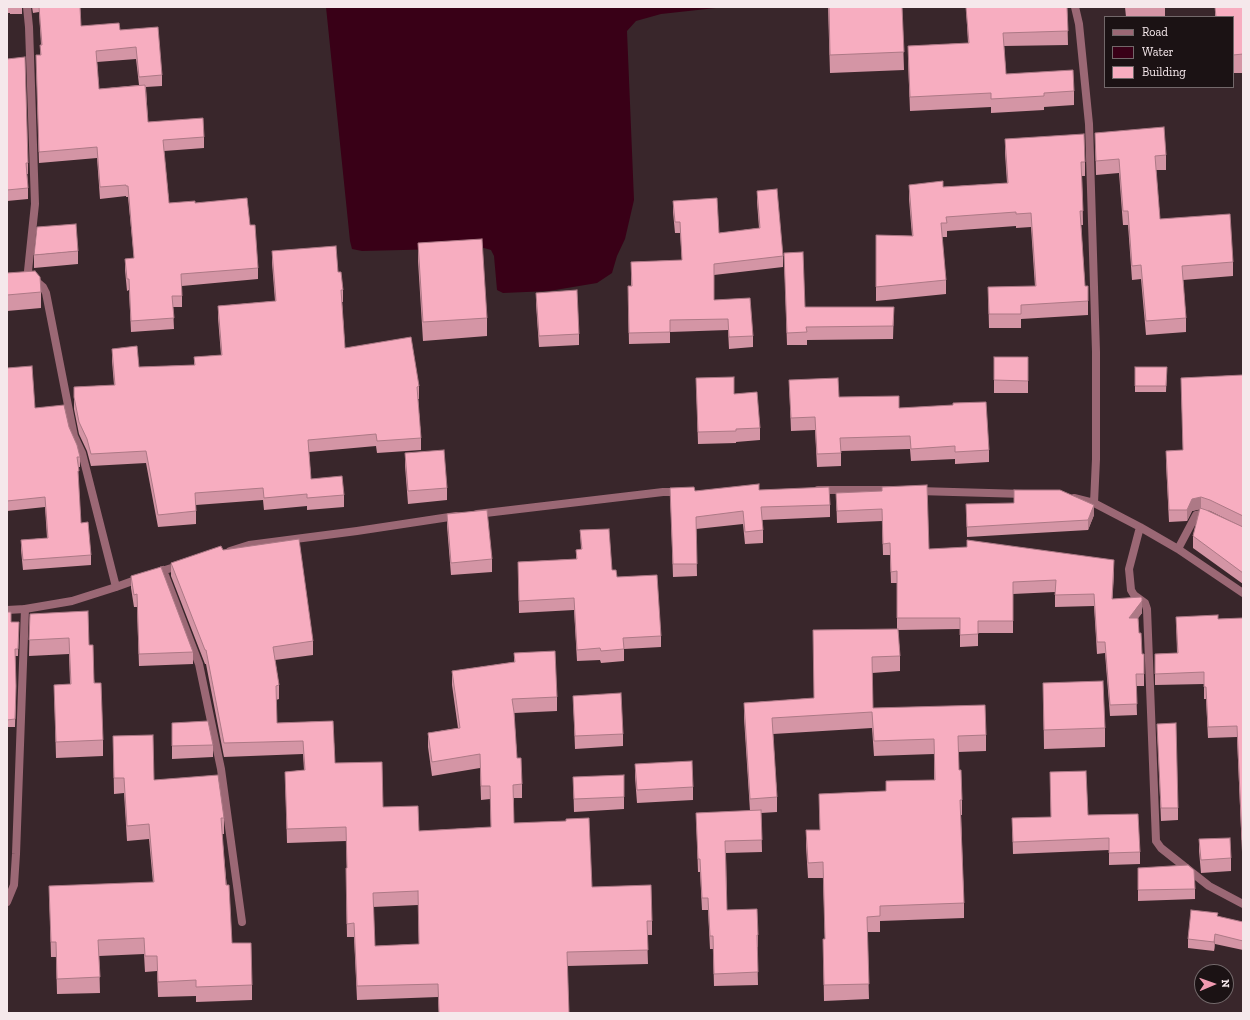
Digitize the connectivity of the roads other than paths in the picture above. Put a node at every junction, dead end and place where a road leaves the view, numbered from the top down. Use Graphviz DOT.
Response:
graph roads {
  1 [pos="27,7"];
  2 [pos="1075,7"];
  3 [pos="810,490"];
  4 [pos="686,492"];
  5 [pos="1030,494"];
  6 [pos="1068,496"];
  7 [pos="1094,503"];
  8 [pos="1215,520"];
  9 [pos="1140,527"];
  10 [pos="1178,549"];
  11 [pos="220,553"];
  12 [pos="192,562"];
  13 [pos="163,570"];
  14 [pos="116,587"];
  15 [pos="1243,593"];
  16 [pos="25,609"];
  17 [pos="7,610"];
  18 [pos="7,902"];
  19 [pos="1243,904"];
  20 [pos="242,922"];
  1 -- 14 [label="street"];
  2 -- 7 [label="street"];
  3 -- 5 [label="street"];
  4 -- 11 [label="street"];
  6 -- 7 [label="street"];
  7 -- 9 [label="street"];
  8 -- 10 [label="street"];
  9 -- 10 [label="street"];
  9 -- 19 [label="street"];
  10 -- 15 [label="street"];
  12 -- 13 [label="street"];
  13 -- 14 [label="street"];
  13 -- 20 [label="street"];
  14 -- 16 [label="street"];
  16 -- 17 [label="street"];
  16 -- 18 [label="street"];
}
